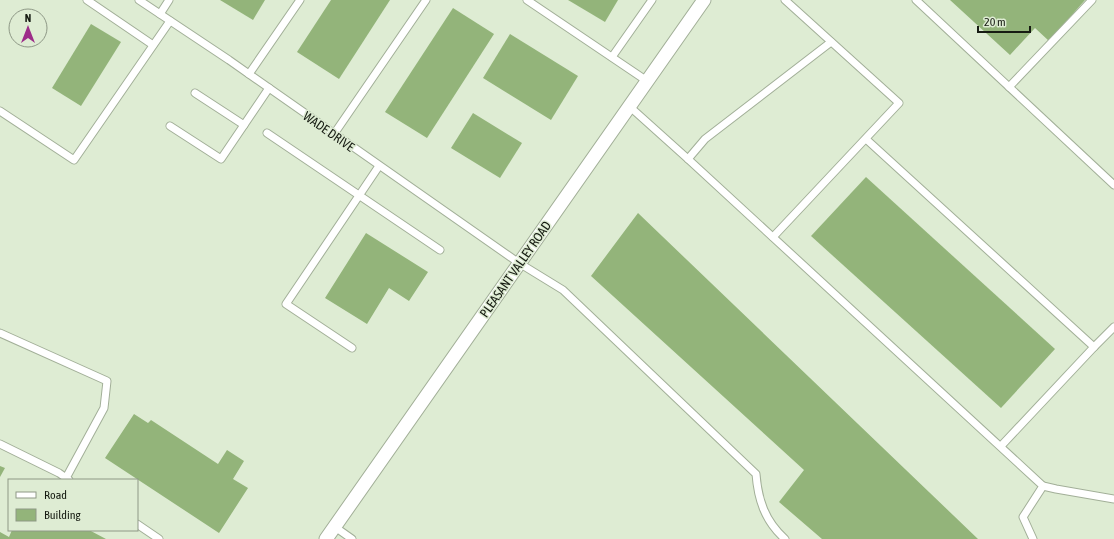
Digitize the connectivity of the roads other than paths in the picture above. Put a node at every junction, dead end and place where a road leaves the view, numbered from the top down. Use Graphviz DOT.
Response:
graph roads {
  1 [pos="87,0"];
  2 [pos="140,0"];
  3 [pos="169,0"];
  4 [pos="300,0"];
  5 [pos="426,0"];
  6 [pos="527,0"];
  7 [pos="652,0"];
  8 [pos="704,0"];
  9 [pos="785,0"];
  10 [pos="916,0"];
  11 [pos="1092,0"];
  12 [pos="160,14"];
  13 [pos="170,20"];
  14 [pos="831,42"];
  15 [pos="153,45"];
  16 [pos="612,57"];
  17 [pos="249,74"];
  18 [pos="647,81"];
  19 [pos="1009,87"];
  20 [pos="269,88"];
  21 [pos="195,94"];
  22 [pos="629,106"];
  23 [pos="0,111"];
  24 [pos="244,125"];
  25 [pos="170,126"];
  26 [pos="267,133"];
  27 [pos="334,134"];
  28 [pos="866,139"];
  29 [pos="688,159"];
  30 [pos="379,166"];
  31 [pos="1114,185"];
  32 [pos="360,195"];
  33 [pos="773,237"];
  34 [pos="440,250"];
  35 [pos="519,263"];
  36 [pos="1114,327"];
  37 [pos="0,333"];
  38 [pos="1094,347"];
  39 [pos="352,348"];
  40 [pos="0,444"];
  41 [pos="1000,446"];
  42 [pos="67,479"];
  43 [pos="1043,486"];
  44 [pos="1114,499"];
  45 [pos="138,525"];
  46 [pos="335,527"];
  47 [pos="159,539"];
  48 [pos="326,539"];
  49 [pos="352,539"];
  50 [pos="785,539"];
  51 [pos="1034,539"];
  1 -- 15 [label="lane"];
  2 -- 12 [label="lane, WADE DRIVE"];
  3 -- 12 [label="lane"];
  4 -- 17 [label="lane"];
  5 -- 27 [label="lane"];
  6 -- 16 [label="lane"];
  7 -- 16 [label="lane"];
  8 -- 18 [label="street, PLEASANT VALLEY ROAD"];
  9 -- 14 [label="lane"];
  10 -- 19 [label="lane"];
  11 -- 19 [label="lane"];
  12 -- 13 [label="lane, WADE DRIVE"];
  13 -- 15 [label="lane"];
  13 -- 17 [label="lane, WADE DRIVE"];
  14 -- 28 [label="lane"];
  14 -- 29 [label="lane"];
  15 -- 23 [label="lane"];
  16 -- 18 [label="lane"];
  17 -- 20 [label="lane, WADE DRIVE"];
  18 -- 22 [label="street, PLEASANT VALLEY ROAD"];
  19 -- 31 [label="lane"];
  20 -- 24 [label="lane"];
  20 -- 27 [label="lane, WADE DRIVE"];
  21 -- 24 [label="lane"];
  22 -- 29 [label="lane"];
  22 -- 35 [label="street, PLEASANT VALLEY ROAD"];
  24 -- 25 [label="lane"];
  26 -- 32 [label="lane"];
  27 -- 30 [label="lane, WADE DRIVE"];
  28 -- 33 [label="lane"];
  28 -- 38 [label="lane"];
  29 -- 33 [label="lane"];
  30 -- 32 [label="lane"];
  30 -- 35 [label="lane, WADE DRIVE"];
  32 -- 34 [label="lane"];
  32 -- 39 [label="lane"];
  33 -- 41 [label="lane"];
  35 -- 46 [label="street, PLEASANT VALLEY ROAD"];
  35 -- 50 [label="lane, WADE DRIVE"];
  36 -- 38 [label="lane"];
  37 -- 42 [label="lane"];
  38 -- 41 [label="lane"];
  40 -- 42 [label="lane"];
  41 -- 43 [label="lane"];
  43 -- 44 [label="lane"];
  43 -- 51 [label="lane"];
  45 -- 47 [label="lane"];
  46 -- 48 [label="street, PLEASANT VALLEY ROAD"];
  46 -- 49 [label="lane"];
}
